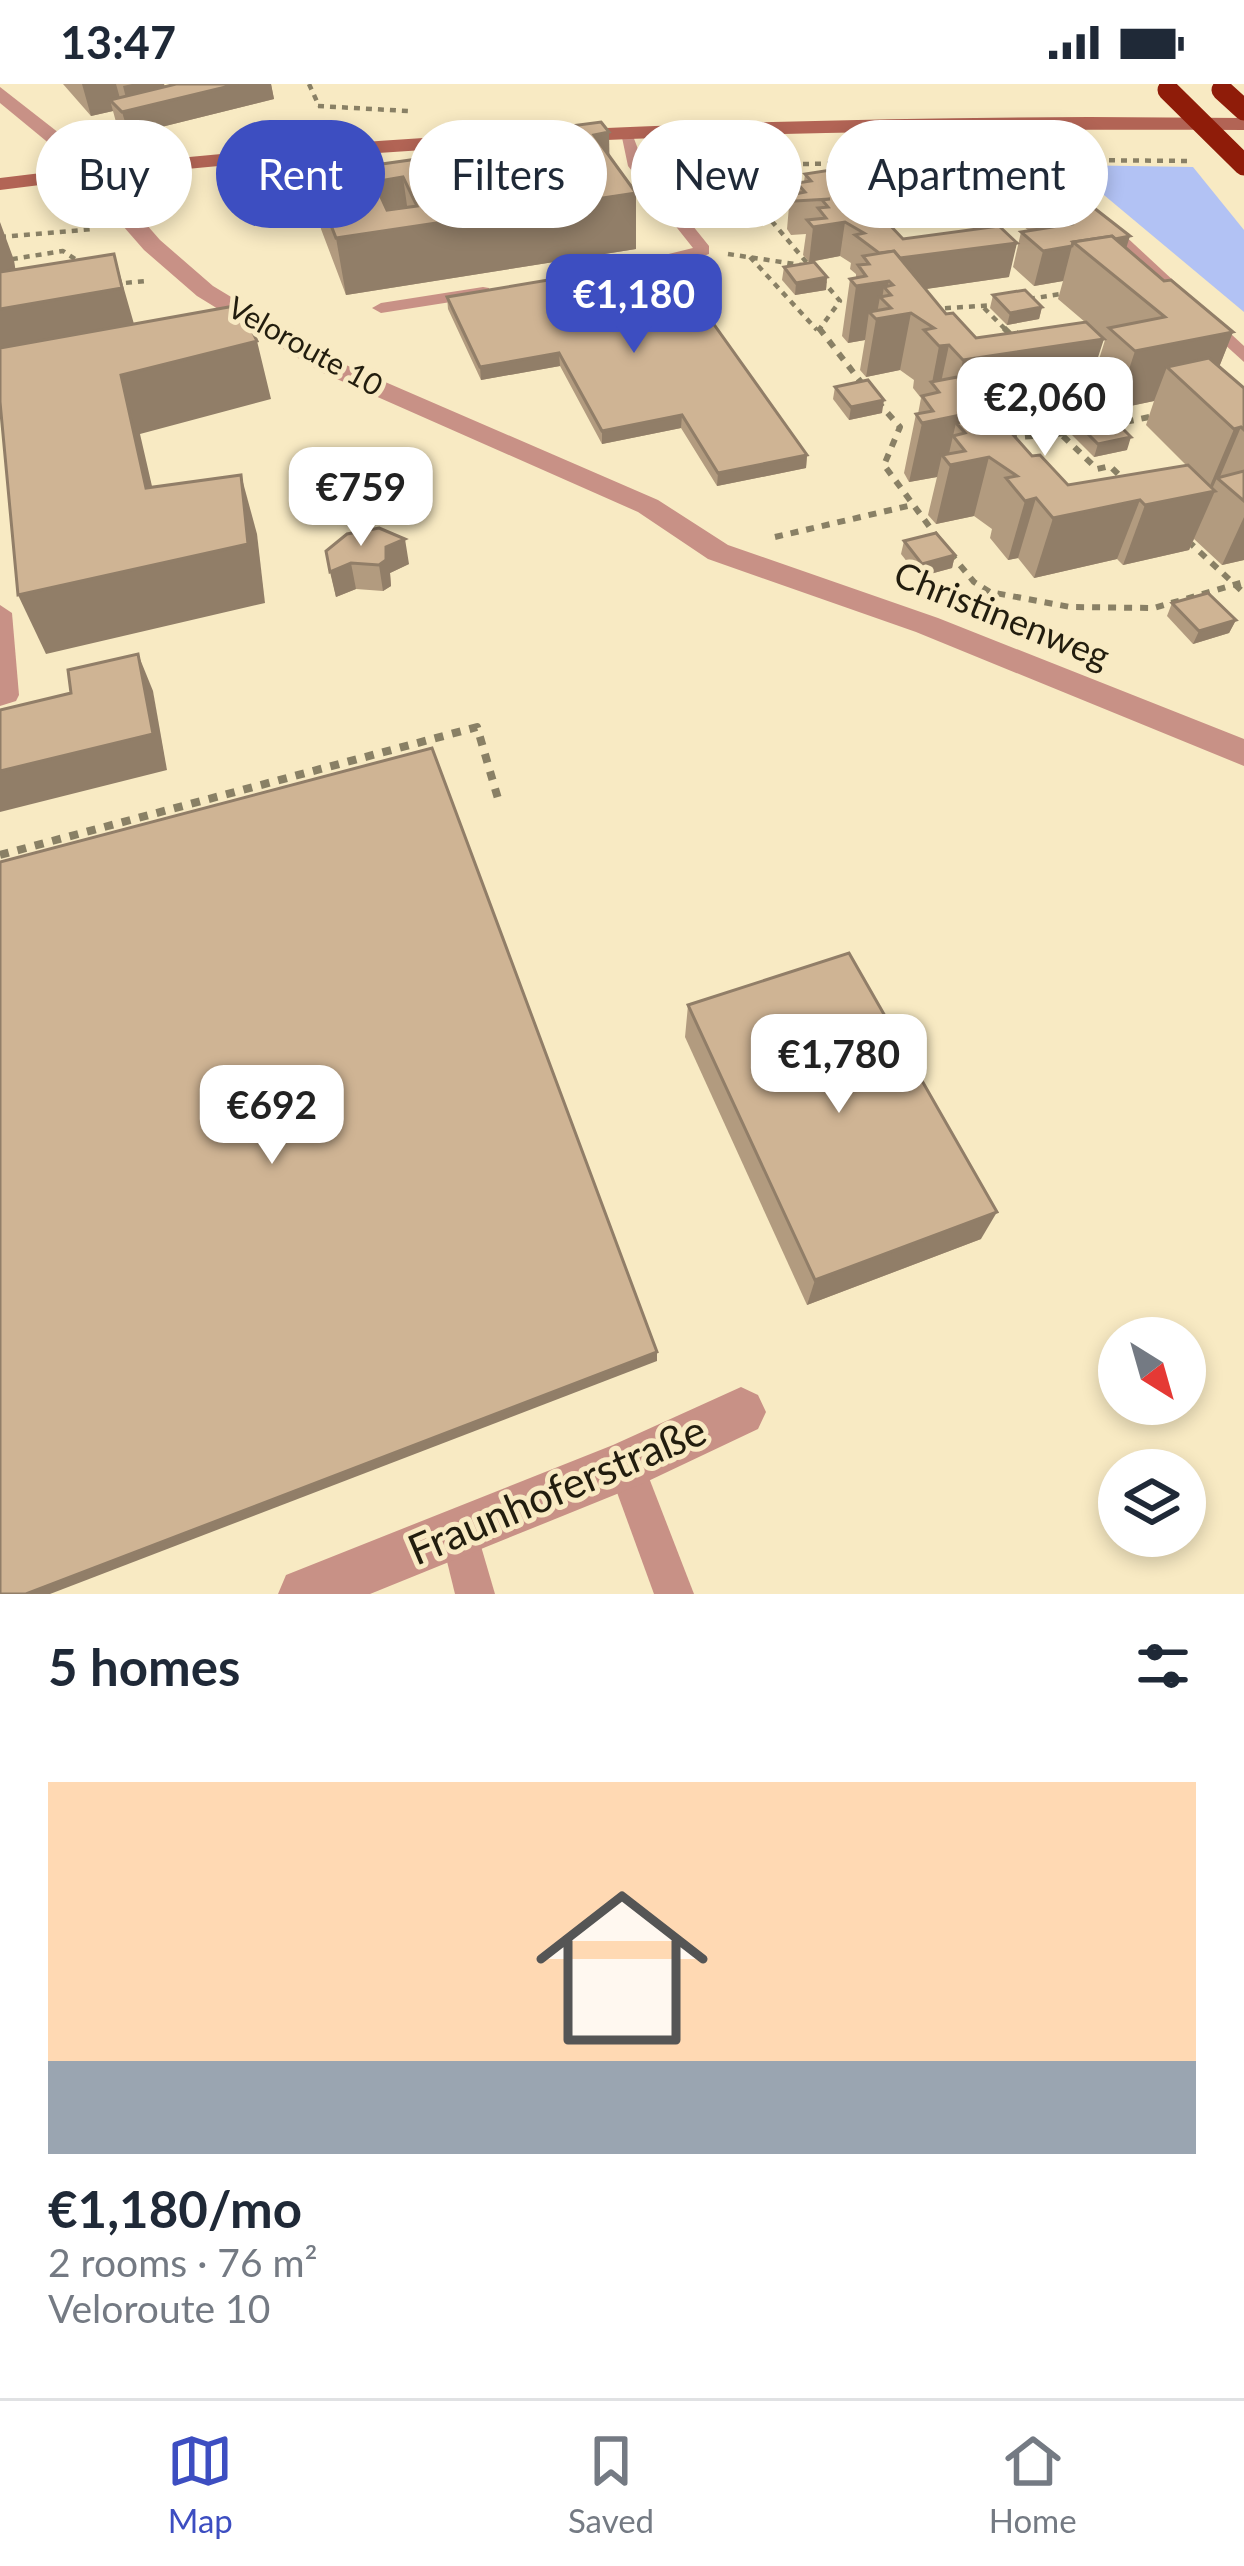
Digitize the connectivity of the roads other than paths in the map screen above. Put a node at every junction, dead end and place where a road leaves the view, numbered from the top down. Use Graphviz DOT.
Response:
graph roads {
  1 [pos="1168,90"];
  2 [pos="1222,90"];
  3 [pos="0,93"];
  4 [pos="1244,110"];
  5 [pos="1244,124"];
  6 [pos="826,137"];
  7 [pos="1108,137"];
  8 [pos="627,138"];
  9 [pos="1244,138"];
  10 [pos="1244,165"];
  11 [pos="0,184"];
  12 [pos="0,197"];
  13 [pos="1106,228"];
  14 [pos="608,272"];
  15 [pos="497,290"];
  16 [pos="381,308"];
  17 [pos="1244,356"];
  18 [pos="733,557"];
  19 [pos="0,613"];
  20 [pos="0,697"];
  21 [pos="1244,753"];
  22 [pos="741,1412"];
  23 [pos="626,1465"];
  24 [pos="459,1533"];
  25 [pos="314,1592"];
  26 [pos="475,1594"];
  27 [pos="674,1594"];
  1 -- 10 [label="highway, bridge"];
  2 -- 4 [label="highway, bridge"];
  3 -- 18 [label="street, Veloroute 10, bridge"];
  5 -- 8 [label="street"];
  6 -- 8 [label="street"];
  7 -- 9 [label="street"];
  8 -- 11 [label="street"];
  8 -- 12 [label="street"];
  8 -- 14 [label="lane"];
  13 -- 17 [label="lane"];
  15 -- 16 [label="lane"];
  18 -- 21 [label="street, Christinenweg"];
  19 -- 20 [label="lane"];
  22 -- 23 [label="street, Fraunhoferstraße"];
  23 -- 24 [label="street, Fraunhoferstraße"];
  23 -- 27 [label="lane"];
  24 -- 25 [label="street, Fraunhoferstraße"];
  24 -- 26 [label="lane"];
}
